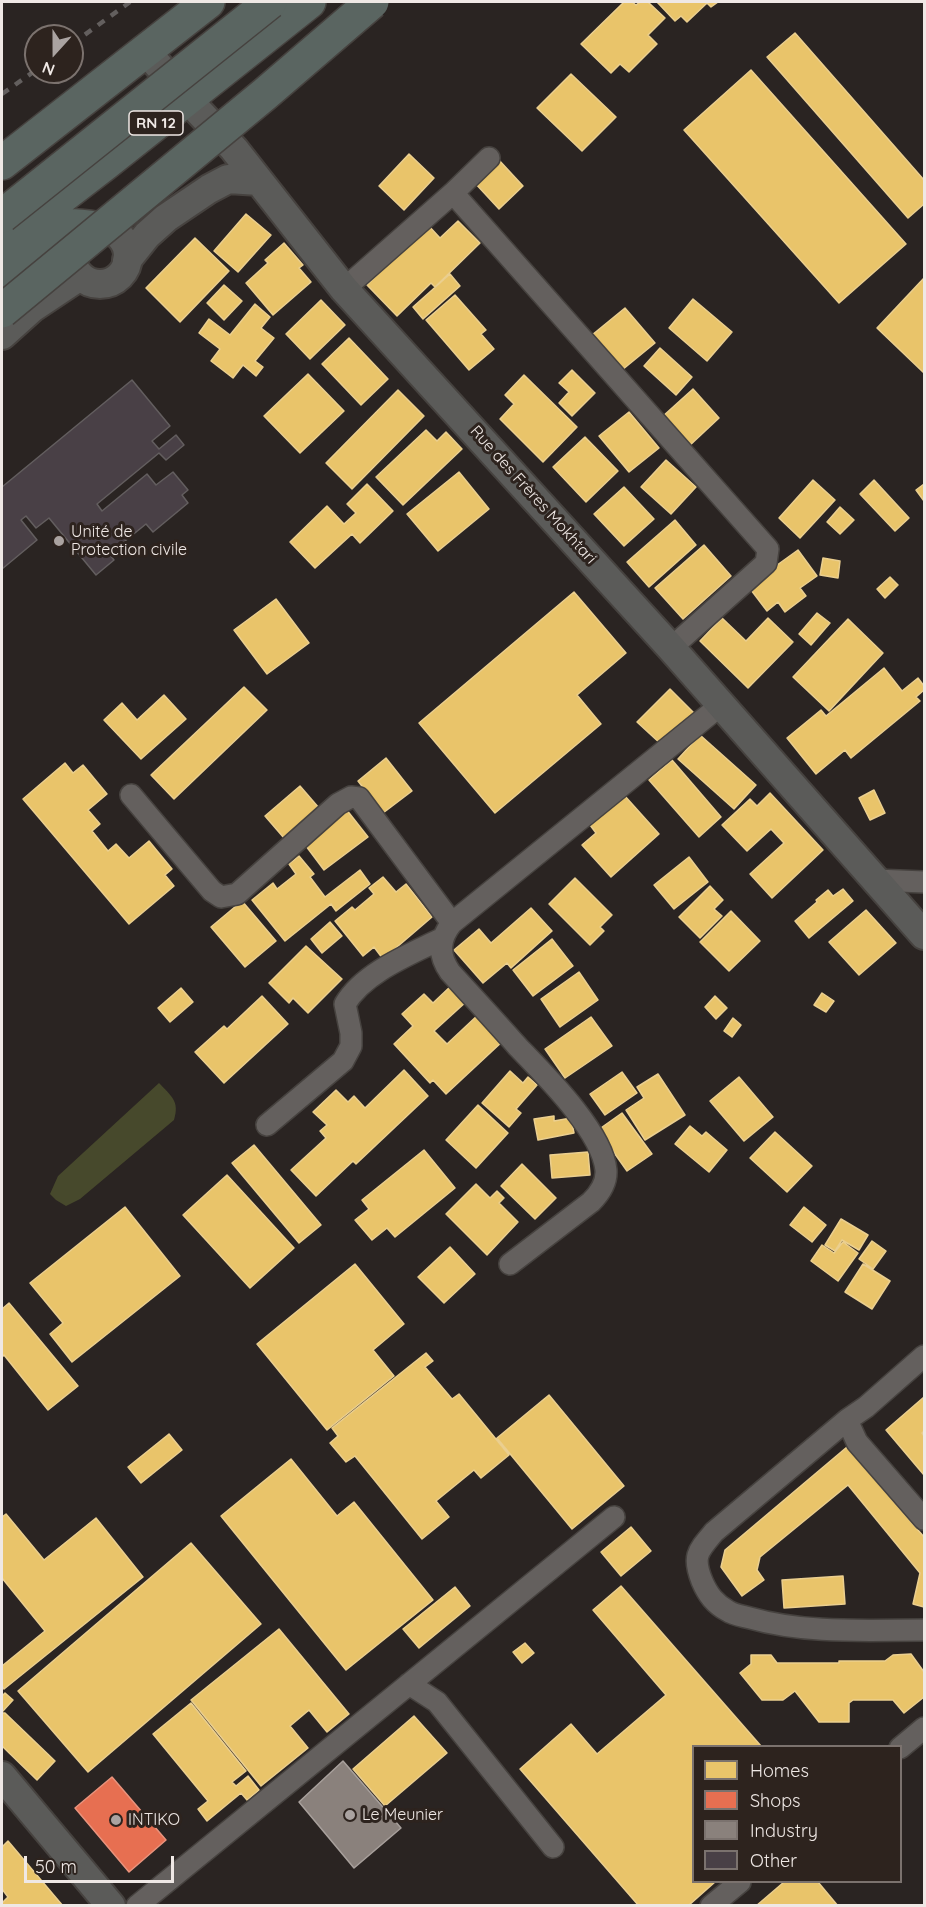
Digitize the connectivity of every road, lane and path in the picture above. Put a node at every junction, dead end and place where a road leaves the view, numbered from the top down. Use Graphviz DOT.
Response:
graph roads {
  1 [pos="208,2"];
  2 [pos="248,2"];
  3 [pos="270,2"];
  4 [pos="309,2"];
  5 [pos="372,2"];
  6 [pos="146,51"];
  7 [pos="187,99"];
  8 [pos="2,141"];
  9 [pos="234,149"];
  10 [pos="489,158"];
  11 [pos="2,163"];
  12 [pos="259,181"];
  13 [pos="453,193"];
  14 [pos="2,194"];
  15 [pos="2,216"];
  16 [pos="99,228"];
  17 [pos="2,243"];
  18 [pos="127,260"];
  19 [pos="2,276"];
  20 [pos="80,276"];
  21 [pos="344,289"];
  22 [pos="2,311"];
  23 [pos="2,335"];
  24 [pos="671,648"];
  25 [pos="721,705"];
  26 [pos="131,795"];
  27 [pos="875,880"];
  28 [pos="924,882"];
  29 [pos="447,931"];
  30 [pos="924,935"];
  31 [pos="267,1125"];
  32 [pos="510,1264"];
  33 [pos="924,1356"];
  34 [pos="847,1420"];
  35 [pos="614,1517"];
  36 [pos="924,1519"];
  37 [pos="924,1630"];
  38 [pos="409,1684"];
  39 [pos="924,1728"];
  40 [pos="902,1746"];
  41 [pos="2,1776"];
  42 [pos="553,1847"];
  43 [pos="738,1883"];
  44 [pos="111,1905"];
  45 [pos="137,1905"];
  46 [pos="711,1905"];
  1 -- 6 [label="highway"];
  2 -- 14 [label="highway, RN 12"];
  3 -- 15 [label="highway, RN 12, bridge"];
  4 -- 7 [label="highway, RN 12"];
  5 -- 22 [label="highway, bridge"];
  6 -- 7 [label="street, Rue des Frères Mokhtari"];
  6 -- 8 [label="highway"];
  6 -- 11 [label="highway"];
  7 -- 9 [label="street, Rue des Frères Mokhtari"];
  7 -- 17 [label="highway, RN 12"];
  9 -- 12 [label="street, Rue des Frères Mokhtari"];
  9 -- 16 [label="street"];
  10 -- 13 [label="street"];
  12 -- 18 [label="street"];
  12 -- 21 [label="street, Rue des Frères Mokhtari"];
  13 -- 21 [label="street"];
  13 -- 24 [label="street"];
  16 -- 18 [label="street"];
  16 -- 19 [label="highway"];
  16 -- 20 [label="street"];
  18 -- 20 [label="street"];
  20 -- 23 [label="street"];
  21 -- 24 [label="street, Rue des Frères Mokhtari"];
  24 -- 25 [label="street, Rue des Frères Mokhtari"];
  25 -- 27 [label="street, Rue des Frères Mokhtari"];
  25 -- 29 [label="street"];
  26 -- 29 [label="street"];
  27 -- 28 [label="street"];
  27 -- 30 [label="street, Rue des Frères Mokhtari"];
  29 -- 31 [label="street"];
  29 -- 32 [label="street"];
  33 -- 34 [label="street"];
  34 -- 36 [label="street"];
  34 -- 37 [label="street"];
  35 -- 38 [label="street"];
  38 -- 42 [label="street"];
  38 -- 45 [label="street"];
  39 -- 40 [label="street"];
  41 -- 44 [label="street"];
  43 -- 46 [label="street"];
}
